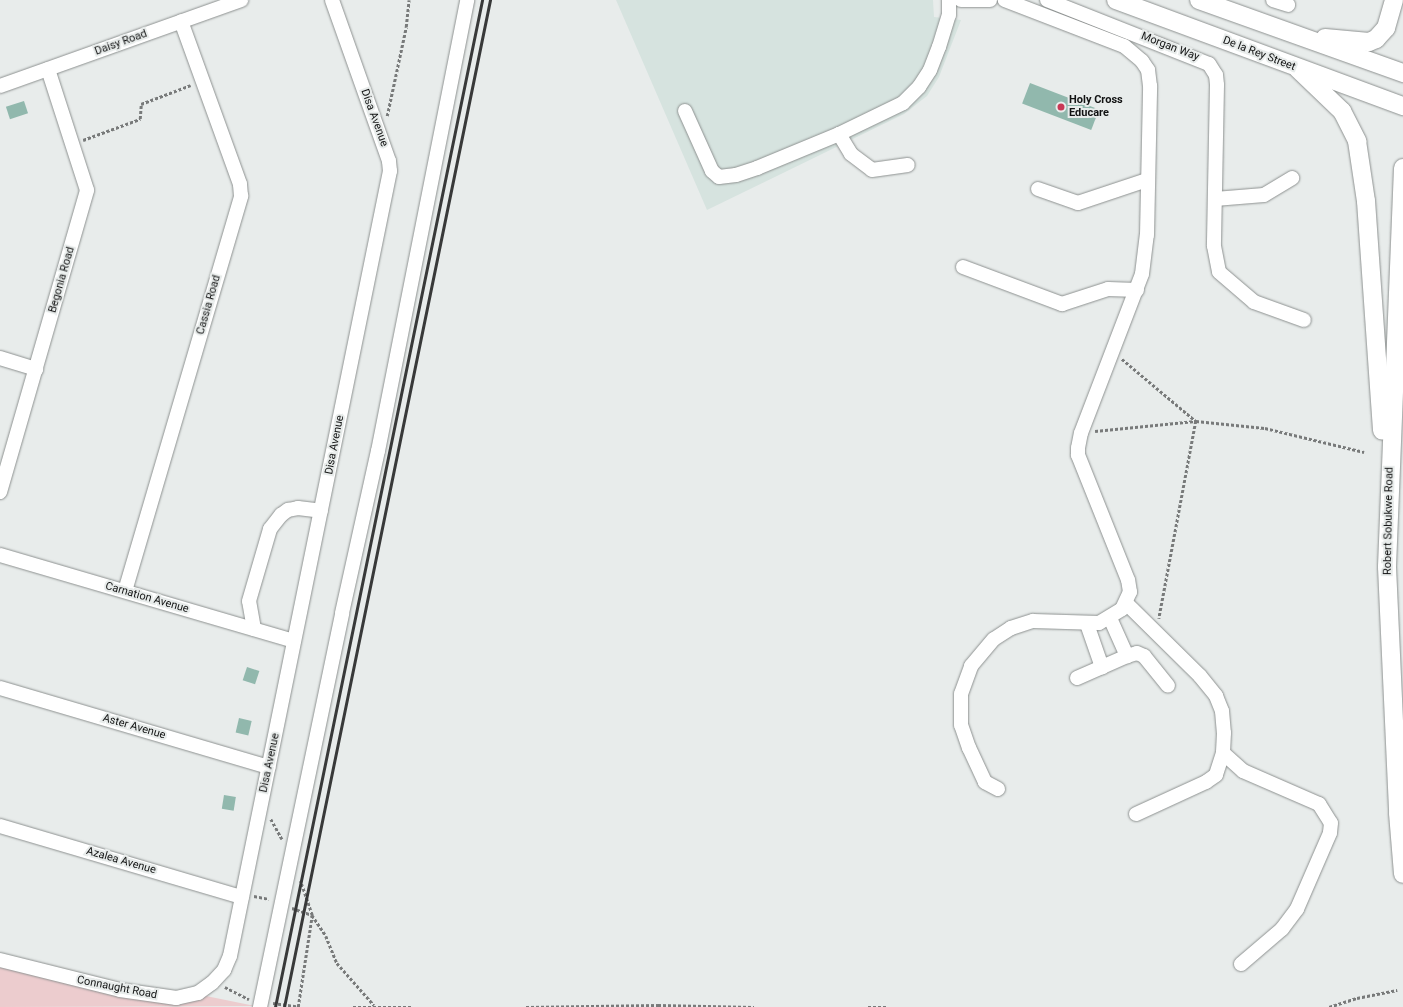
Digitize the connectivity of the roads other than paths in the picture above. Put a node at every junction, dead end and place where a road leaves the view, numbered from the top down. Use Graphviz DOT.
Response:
graph roads {
  1 [pos="241,0"];
  2 [pos="332,0"];
  3 [pos="467,0"];
  4 [pos="949,0"];
  5 [pos="961,0"];
  6 [pos="990,0"];
  7 [pos="1005,0"];
  8 [pos="1047,0"];
  9 [pos="1116,0"];
  10 [pos="1199,0"];
  11 [pos="1272,0"];
  12 [pos="1394,0"];
  13 [pos="1288,5"];
  14 [pos="181,21"];
  15 [pos="1306,39"];
  16 [pos="48,69"];
  17 [pos="1298,69"];
  18 [pos="1403,73"];
  19 [pos="0,86"];
  20 [pos="1403,106"];
  21 [pos="685,111"];
  22 [pos="839,134"];
  23 [pos="908,165"];
  24 [pos="1403,168"];
  25 [pos="1292,178"];
  26 [pos="1147,180"];
  27 [pos="1038,189"];
  28 [pos="1215,199"];
  29 [pos="963,267"];
  30 [pos="1137,290"];
  31 [pos="1304,320"];
  32 [pos="0,358"];
  33 [pos="36,369"];
  34 [pos="5,453"];
  35 [pos="0,492"];
  36 [pos="321,511"];
  37 [pos="1388,518"];
  38 [pos="0,555"];
  39 [pos="125,591"];
  40 [pos="1126,604"];
  41 [pos="1110,618"];
  42 [pos="1087,624"];
  43 [pos="254,629"];
  44 [pos="294,641"];
  45 [pos="1128,656"];
  46 [pos="1102,667"];
  47 [pos="1077,678"];
  48 [pos="1168,686"];
  49 [pos="0,688"];
  50 [pos="1224,753"];
  51 [pos="269,767"];
  52 [pos="998,789"];
  53 [pos="1136,814"];
  54 [pos="0,826"];
  55 [pos="1403,874"];
  56 [pos="242,897"];
  57 [pos="0,960"];
  58 [pos="1240,964"];
  59 [pos="260,1007"];
  1 -- 14 [label="street, Daisy Road"];
  2 -- 36 [label="street, Disa Avenue"];
  3 -- 59 [label="street"];
  4 -- 22 [label="street"];
  5 -- 6 [label="street"];
  7 -- 26 [label="street"];
  8 -- 28 [label="street, Morgan Way"];
  9 -- 17 [label="main road, De la Rey Street"];
  10 -- 15 [label="main road"];
  11 -- 13 [label="street"];
  12 -- 15 [label="main road"];
  14 -- 16 [label="street, Daisy Road"];
  14 -- 39 [label="street, Cassia Road"];
  15 -- 18 [label="main road"];
  16 -- 19 [label="street, Daisy Road"];
  16 -- 33 [label="street, Begonia Road"];
  17 -- 20 [label="main road, De la Rey Street"];
  17 -- 37 [label="main road"];
  21 -- 22 [label="street"];
  22 -- 23 [label="street"];
  24 -- 37 [label="main road, Robert Sobukwe Road"];
  25 -- 28 [label="street"];
  26 -- 27 [label="street"];
  26 -- 30 [label="street"];
  28 -- 31 [label="street, Morgan Way"];
  29 -- 30 [label="street"];
  30 -- 40 [label="street"];
  32 -- 33 [label="street"];
  33 -- 34 [label="street, Begonia Road"];
  34 -- 35 [label="street, Begonia Road"];
  36 -- 43 [label="street"];
  36 -- 44 [label="street, Disa Avenue"];
  37 -- 55 [label="main road, Robert Sobukwe Road"];
  38 -- 39 [label="street, Carnation Avenue"];
  39 -- 43 [label="street, Carnation Avenue"];
  40 -- 41 [label="street"];
  40 -- 50 [label="street"];
  41 -- 42 [label="street"];
  41 -- 45 [label="street"];
  42 -- 46 [label="street"];
  42 -- 52 [label="street"];
  43 -- 44 [label="street, Carnation Avenue"];
  44 -- 51 [label="street, Disa Avenue"];
  45 -- 46 [label="street"];
  45 -- 48 [label="street"];
  46 -- 47 [label="street"];
  49 -- 51 [label="street, Aster Avenue"];
  50 -- 53 [label="street"];
  50 -- 58 [label="street"];
  51 -- 56 [label="street, Disa Avenue"];
  54 -- 56 [label="street, Azalea Avenue"];
  56 -- 57 [label="street, Connaught Road"];
}
